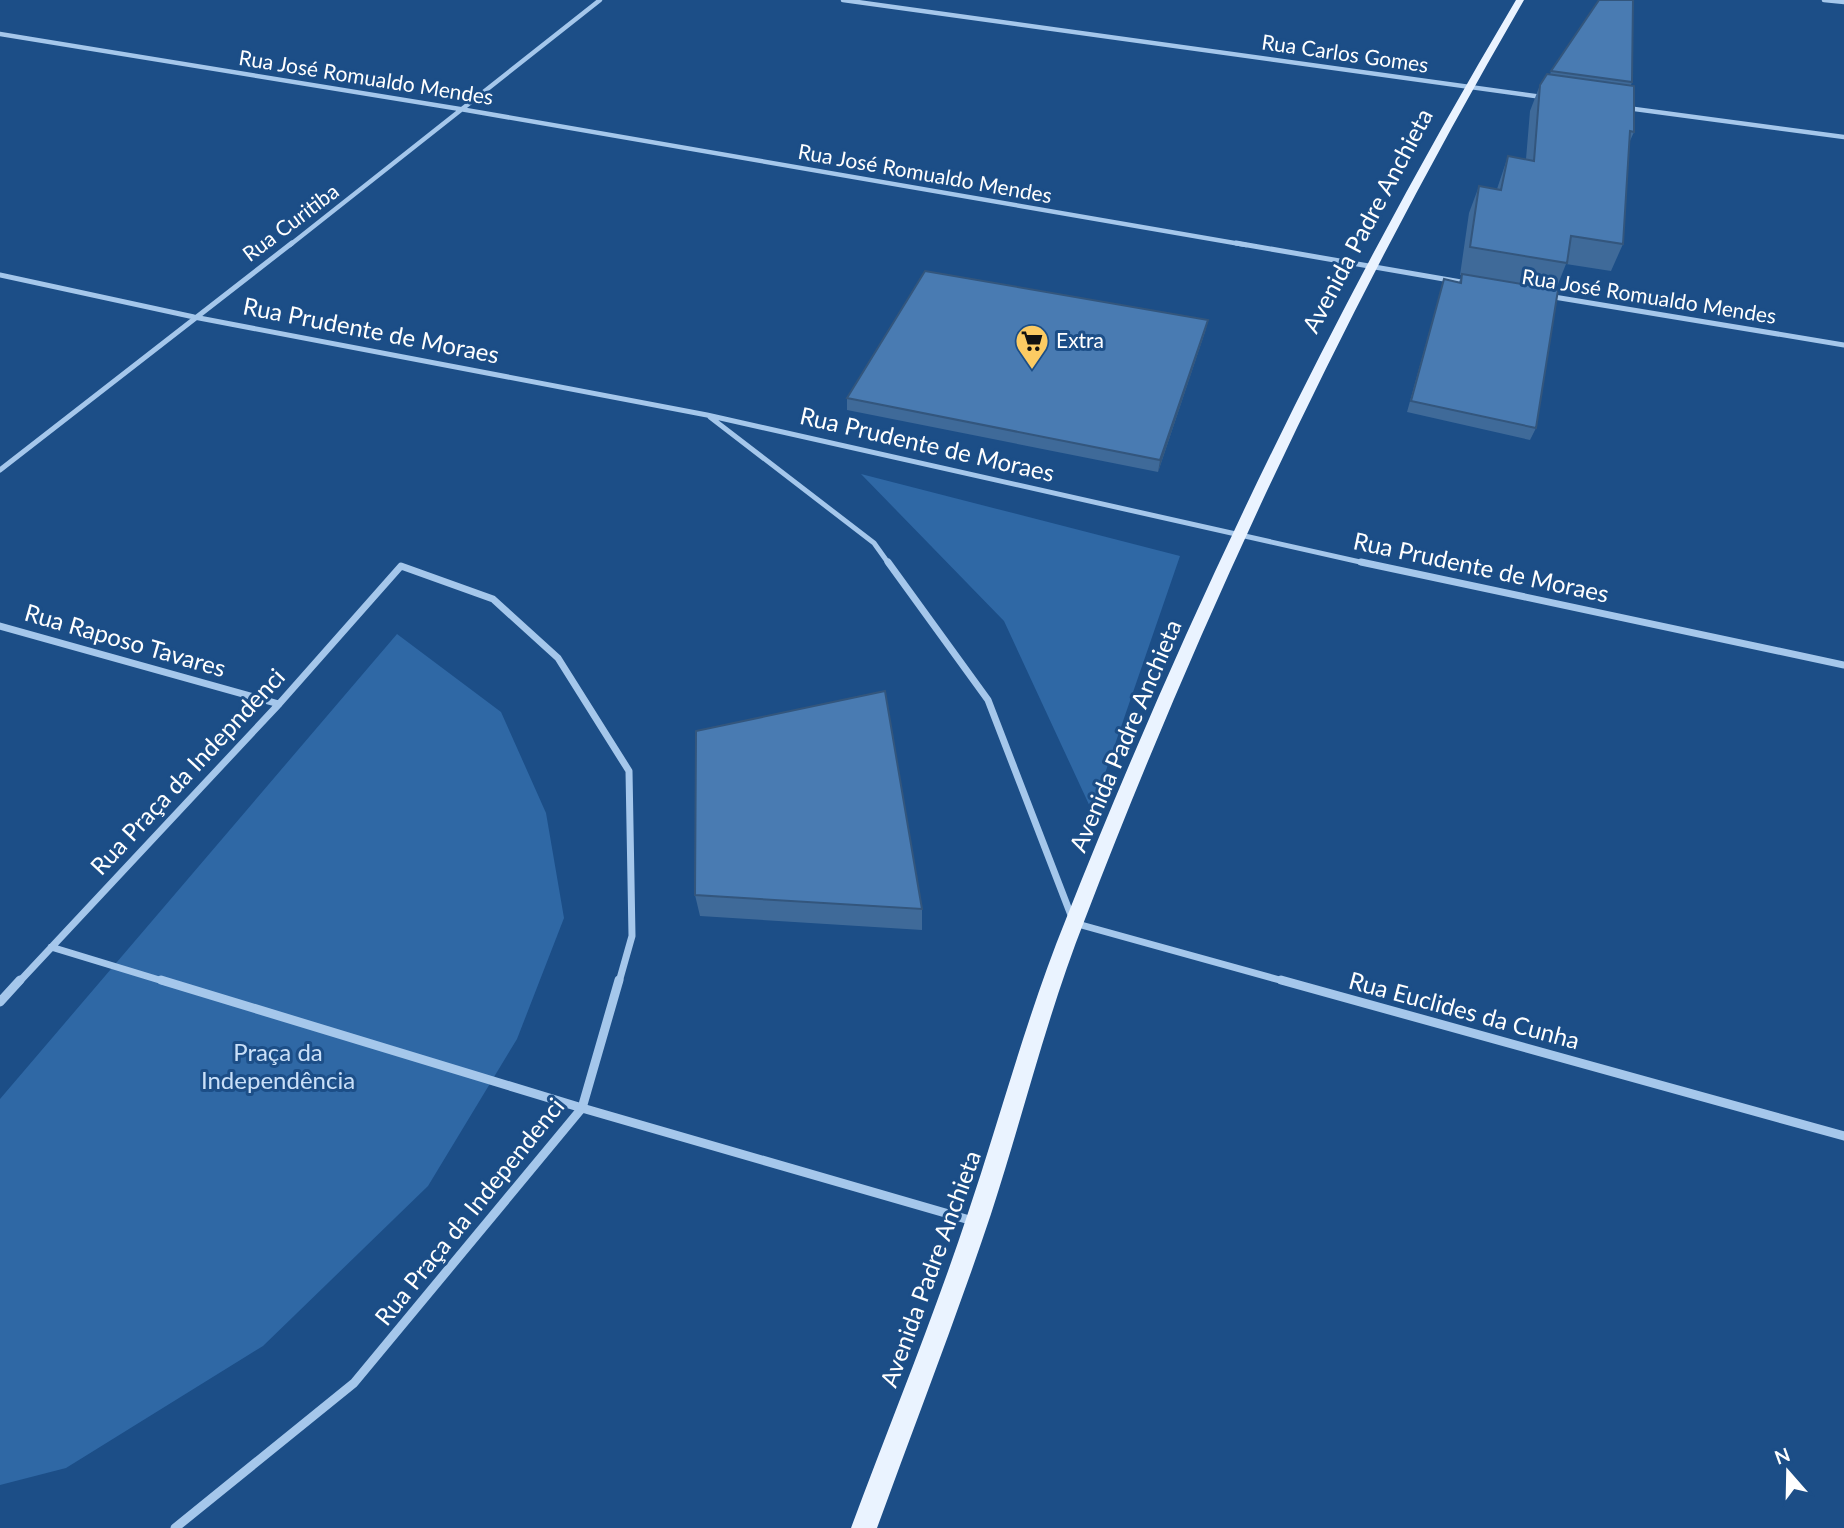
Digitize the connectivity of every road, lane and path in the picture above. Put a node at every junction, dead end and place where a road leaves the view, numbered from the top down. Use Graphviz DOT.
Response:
graph roads {
  1 [pos="600,0"];
  2 [pos="843,0"];
  3 [pos="1520,0"];
  4 [pos="1824,0"];
  5 [pos="1844,2"];
  6 [pos="0,34"];
  7 [pos="1467,86"];
  8 [pos="1548,97"];
  9 [pos="1615,107"];
  10 [pos="466,110"];
  11 [pos="1844,137"];
  12 [pos="1369,267"];
  13 [pos="0,275"];
  14 [pos="1478,284"];
  15 [pos="1546,296"];
  16 [pos="194,317"];
  17 [pos="1844,345"];
  18 [pos="707,415"];
  19 [pos="0,470"];
  20 [pos="1237,536"];
  21 [pos="401,566"];
  22 [pos="0,626"];
  23 [pos="1844,665"];
  24 [pos="279,704"];
  25 [pos="1074,923"];
  26 [pos="51,947"];
  27 [pos="0,1002"];
  28 [pos="582,1108"];
  29 [pos="1844,1136"];
  30 [pos="976,1222"];
  31 [pos="175,1528"];
  32 [pos="863,1528"];
  1 -- 10 [label="street, Rua Curitiba"];
  2 -- 7 [label="street, Rua Carlos Gomes"];
  3 -- 7 [label="main road, Avenida Padre Anchieta"];
  4 -- 5 [label="street"];
  6 -- 10 [label="street, Rua José Romualdo Mendes"];
  7 -- 8 [label="street, Rua Carlos Gomes"];
  7 -- 12 [label="main road, Avenida Padre Anchieta"];
  9 -- 11 [label="street"];
  10 -- 12 [label="street, Rua José Romualdo Mendes"];
  10 -- 16 [label="street, Rua Curitiba"];
  12 -- 14 [label="street, Rua José Romualdo Mendes"];
  12 -- 20 [label="main road, Avenida Padre Anchieta"];
  13 -- 16 [label="street, Rua Prudente de Moraes"];
  15 -- 17 [label="street, Rua José Romualdo Mendes"];
  16 -- 18 [label="street, Rua Prudente de Moraes"];
  16 -- 19 [label="street, Rua Curitiba"];
  18 -- 20 [label="street, Rua Prudente de Moraes"];
  18 -- 25 [label="street"];
  20 -- 23 [label="street, Rua Prudente de Moraes"];
  20 -- 25 [label="main road, Avenida Padre Anchieta"];
  21 -- 24 [label="street, Rua Praça da Indepndenci"];
  21 -- 28 [label="street, Rua Praça da Independenci"];
  22 -- 24 [label="street, Rua Raposo Tavares"];
  24 -- 26 [label="street, Rua Praça da Indepndenci"];
  25 -- 29 [label="street, Rua Euclides da Cunha"];
  25 -- 30 [label="main road, Avenida Padre Anchieta"];
  26 -- 27 [label="street, Rua Praça da Indepndenci"];
  26 -- 28 [label="street"];
  28 -- 30 [label="street"];
  28 -- 31 [label="street, Rua Praça da Independenci"];
  30 -- 32 [label="main road, Avenida Padre Anchieta"];
}
